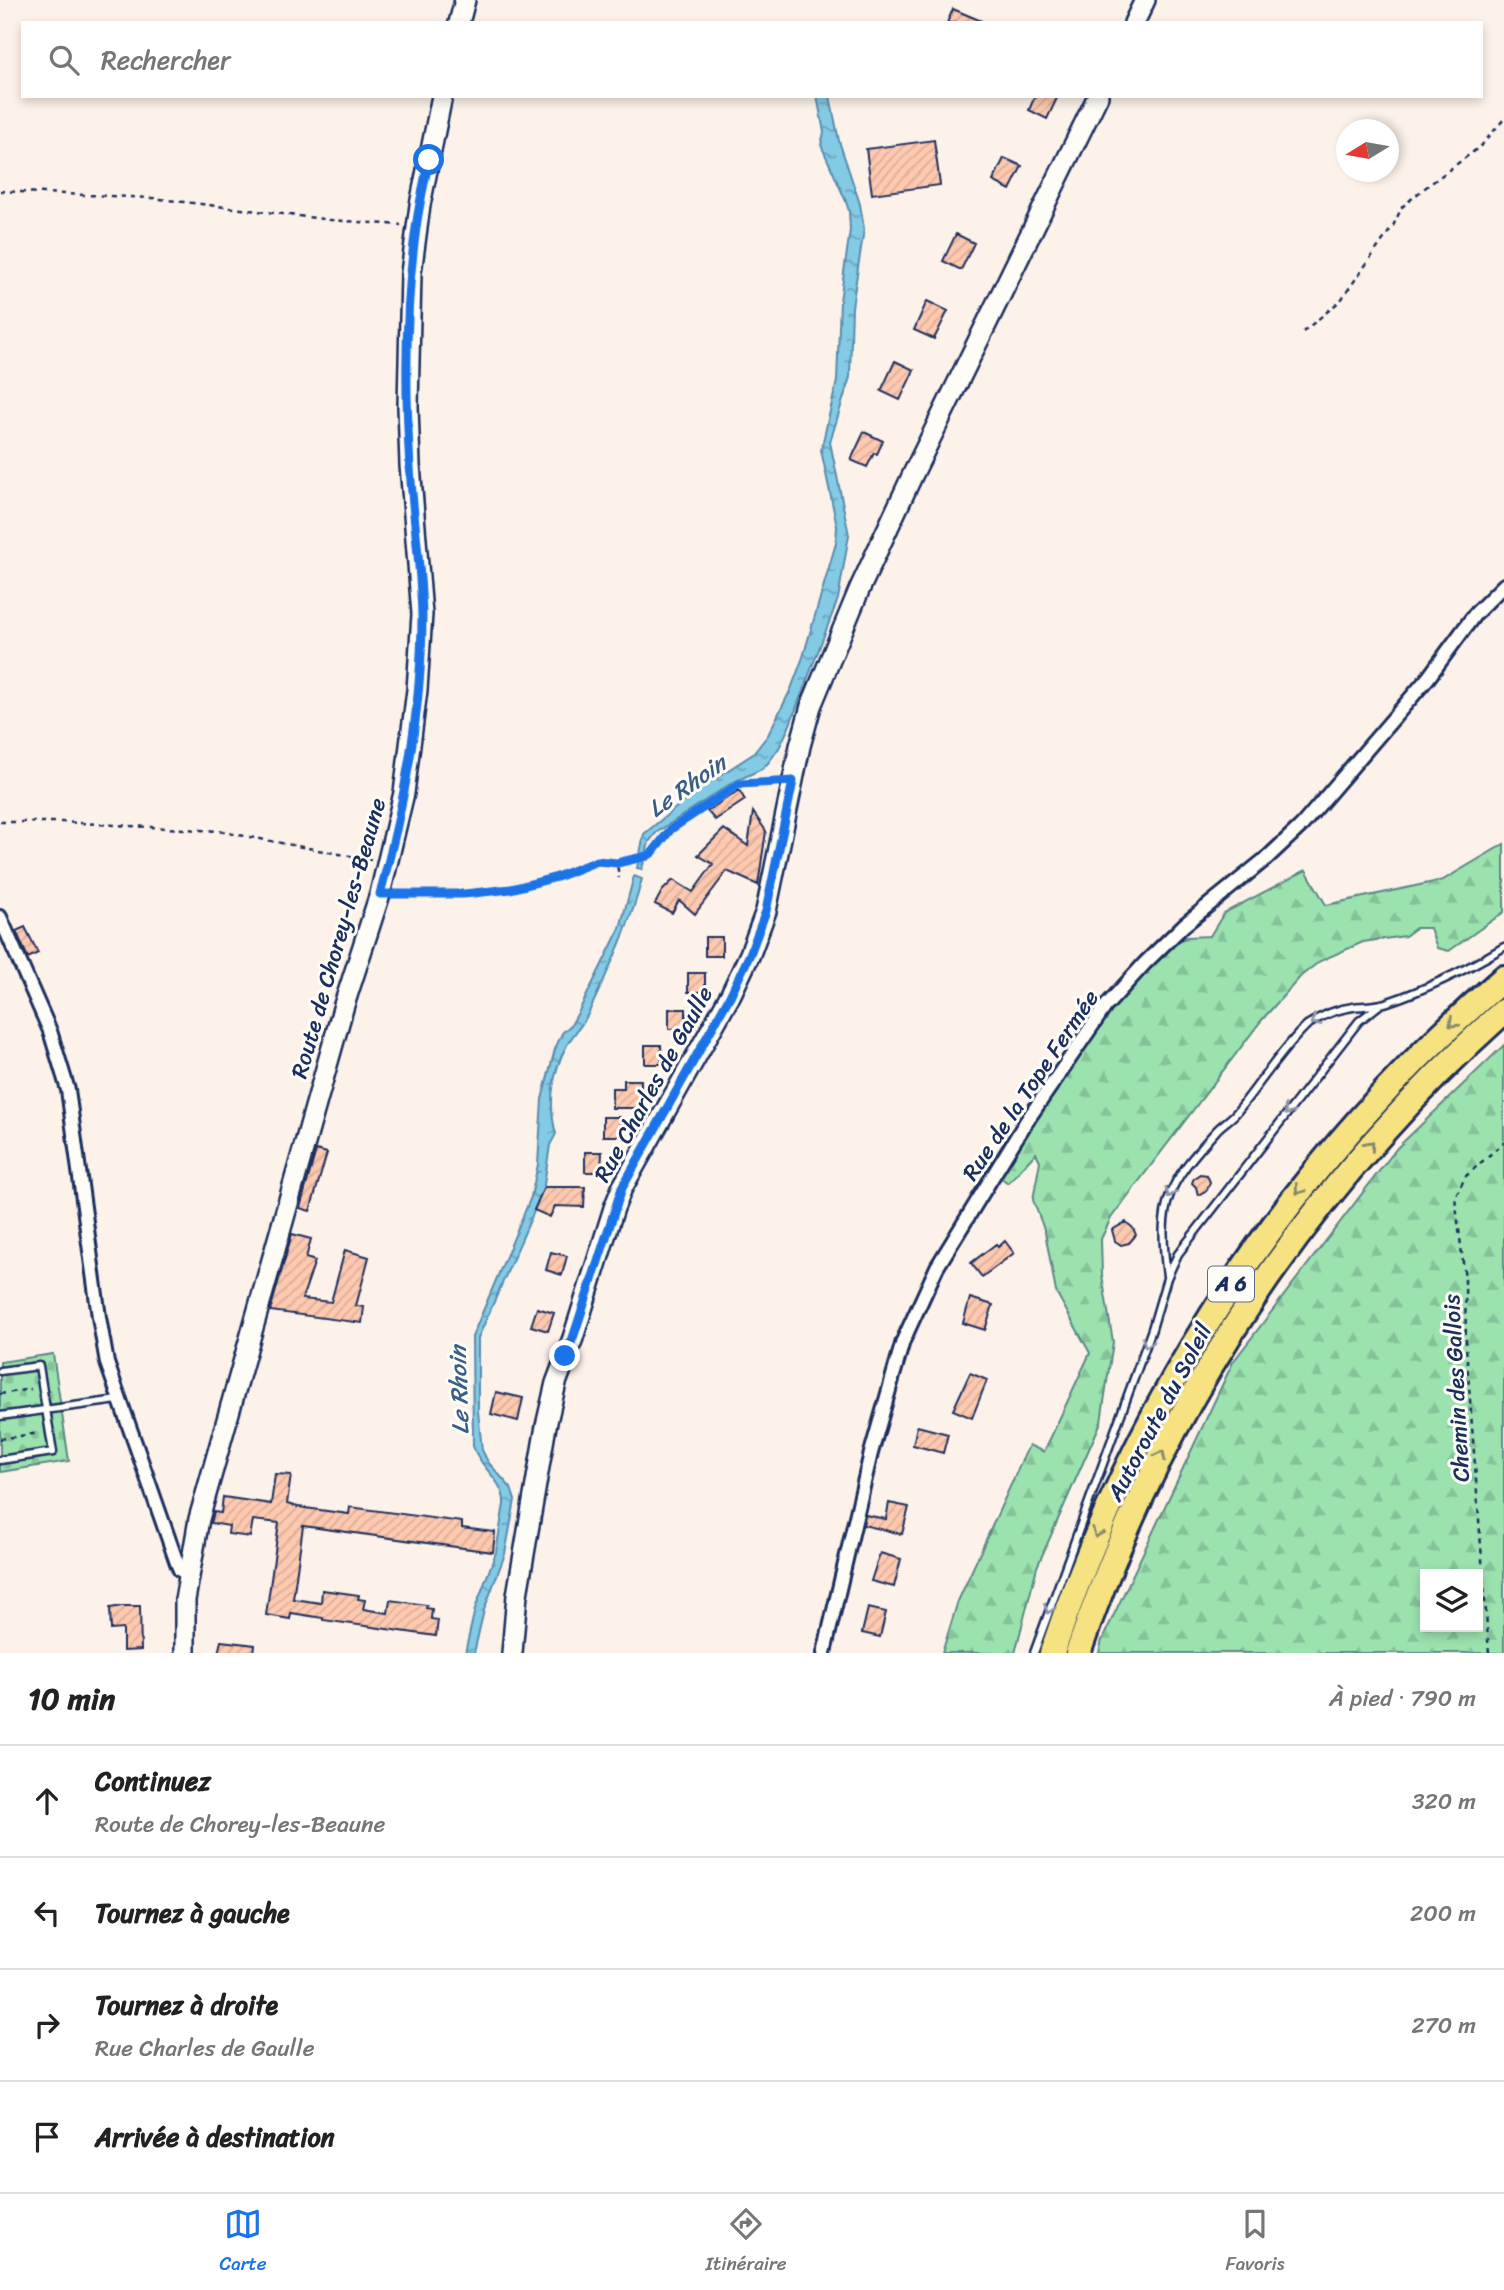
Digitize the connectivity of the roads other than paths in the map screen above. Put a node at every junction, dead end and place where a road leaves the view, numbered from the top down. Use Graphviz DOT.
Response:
graph roads {
  1 [pos="465,0"];
  2 [pos="1145,0"];
  3 [pos="460,21"];
  4 [pos="1135,21"];
  5 [pos="442,98"];
  6 [pos="1097,98"];
  7 [pos="1504,585"];
  8 [pos="0,917"];
  9 [pos="1504,947"];
  10 [pos="1504,978"];
  11 [pos="1381,1004"];
  12 [pos="1504,1011"];
  13 [pos="1167,1278"];
  14 [pos="0,1371"];
  15 [pos="118,1399"];
  16 [pos="46,1410"];
  17 [pos="0,1416"];
  18 [pos="0,1460"];
  19 [pos="189,1575"];
  20 [pos="185,1653"];
  21 [pos="512,1653"];
  22 [pos="824,1653"];
  23 [pos="1034,1653"];
  24 [pos="1052,1653"];
  25 [pos="1078,1653"];
  1 -- 3 [label="street"];
  2 -- 4 [label="street"];
  5 -- 19 [label="street, Route de Chorey-les-Beaune"];
  6 -- 21 [label="street, Rue Charles de Gaulle"];
  7 -- 22 [label="street, Rue de la Tope Fermée"];
  8 -- 15 [label="street"];
  9 -- 11 [label="lane"];
  10 -- 24 [label="highway, Autoroute du Soleil / A 6, one-way"];
  11 -- 13 [label="lane, one-way"];
  11 -- 13 [label="lane, one-way"];
  25 -- 12 [label="highway, Autoroute du Soleil / A 6, one-way"];
  13 -- 23 [label="lane, one-way"];
  14 -- 16 [label="lane"];
  15 -- 16 [label="lane"];
  15 -- 19 [label="street"];
  16 -- 17 [label="lane"];
  16 -- 18 [label="lane"];
  19 -- 20 [label="street, Route de Chorey-les-Beaune"];
}
